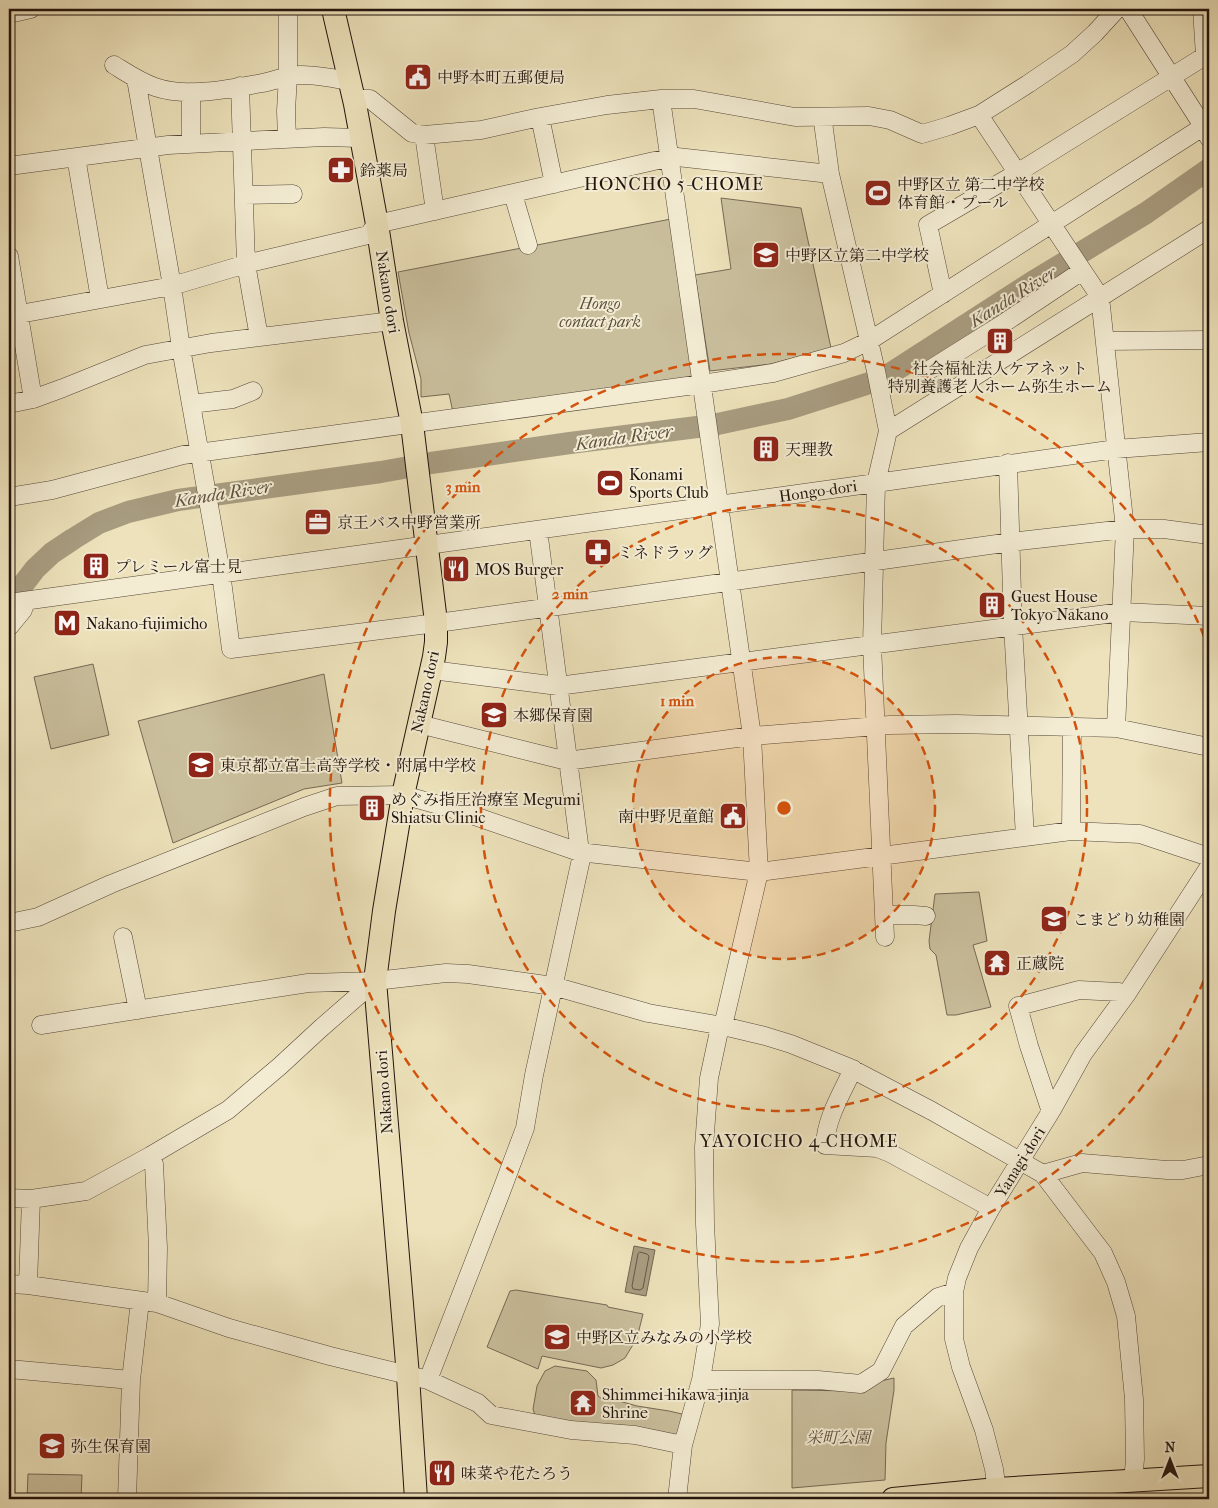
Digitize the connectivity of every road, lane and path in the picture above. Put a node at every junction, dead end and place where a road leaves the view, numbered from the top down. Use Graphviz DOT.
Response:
graph roads {
  1 [pos="30,9"];
  2 [pos="288,9"];
  3 [pos="333,9"];
  4 [pos="1117,9"];
  5 [pos="1128,9"];
  6 [pos="1202,9"];
  7 [pos="9,14"];
  8 [pos="1207,56"];
  9 [pos="114,65"];
  10 [pos="288,76"];
  11 [pos="1172,76"];
  12 [pos="136,79"];
  13 [pos="240,86"];
  14 [pos="352,90"];
  15 [pos="191,92"];
  16 [pos="661,99"];
  17 [pos="979,115"];
  18 [pos="540,117"];
  19 [pos="825,117"];
  20 [pos="1207,129"];
  21 [pos="424,135"];
  22 [pos="360,138"];
  23 [pos="287,139"];
  24 [pos="242,140"];
  25 [pos="191,143"];
  26 [pos="147,147"];
  27 [pos="76,157"];
  28 [pos="670,159"];
  29 [pos="9,166"];
  30 [pos="1017,173"];
  31 [pos="830,174"];
  32 [pos="554,184"];
  33 [pos="294,194"];
  34 [pos="513,194"];
  35 [pos="244,196"];
  36 [pos="435,211"];
  37 [pos="377,224"];
  38 [pos="1052,225"];
  39 [pos="1209,229"];
  40 [pos="528,245"];
  41 [pos="9,256"];
  42 [pos="246,264"];
  43 [pos="1082,270"];
  44 [pos="172,286"];
  45 [pos="943,294"];
  46 [pos="1100,297"];
  47 [pos="100,299"];
  48 [pos="13,315"];
  49 [pos="392,321"];
  50 [pos="259,337"];
  51 [pos="1209,340"];
  52 [pos="869,341"];
  53 [pos="1105,341"];
  54 [pos="181,348"];
  55 [pos="926,372"];
  56 [pos="702,384"];
  57 [pos="253,391"];
  58 [pos="33,399"];
  59 [pos="9,404"];
  60 [pos="191,404"];
  61 [pos="412,424"];
  62 [pos="888,431"];
  63 [pos="1209,442"];
  64 [pos="1116,449"];
  65 [pos="200,454"];
  66 [pos="1008,463"];
  67 [pos="876,483"];
  68 [pos="9,497"];
  69 [pos="718,505"];
  70 [pos="1125,529"];
  71 [pos="538,530"];
  72 [pos="1209,535"];
  73 [pos="1011,542"];
  74 [pos="427,545"];
  75 [pos="874,561"];
  76 [pos="221,573"];
  77 [pos="730,582"];
  78 [pos="19,602"];
  79 [pos="548,607"];
  80 [pos="1122,612"];
  81 [pos="1209,616"];
  82 [pos="436,622"];
  83 [pos="1013,626"];
  84 [pos="9,627"];
  85 [pos="872,644"];
  86 [pos="741,662"];
  87 [pos="432,670"];
  88 [pos="558,686"];
  89 [pos="419,724"];
  90 [pos="875,725"];
  91 [pos="1018,725"];
  92 [pos="1072,726"];
  93 [pos="1116,728"];
  94 [pos="752,736"];
  95 [pos="1209,746"];
  96 [pos="567,761"];
  97 [pos="403,795"];
  98 [pos="1071,831"];
  99 [pos="1025,836"];
  100 [pos="580,852"];
  101 [pos="881,855"];
  102 [pos="1209,857"];
  103 [pos="1209,867"];
  104 [pos="759,872"];
  105 [pos="884,915"];
  106 [pos="926,916"];
  107 [pos="9,923"];
  108 [pos="123,937"];
  109 [pos="885,937"];
  110 [pos="553,986"];
  111 [pos="367,988"];
  112 [pos="1126,995"];
  113 [pos="138,1010"];
  114 [pos="41,1025"];
  115 [pos="723,1026"];
  116 [pos="853,1069"];
  117 [pos="1053,1108"];
  118 [pos="150,1156"];
  119 [pos="1020,1162"];
  120 [pos="1209,1165"];
  121 [pos="1043,1174"];
  122 [pos="9,1198"];
  123 [pos="31,1199"];
  124 [pos="991,1208"];
  125 [pos="9,1284"];
  126 [pos="28,1285"];
  127 [pos="954,1292"];
  128 [pos="148,1302"];
  129 [pos="9,1369"];
  130 [pos="131,1380"];
  131 [pos="424,1380"];
  132 [pos="701,1380"];
  133 [pos="682,1445"];
  134 [pos="1209,1476"];
  135 [pos="1133,1482"];
  136 [pos="998,1494"];
  137 [pos="127,1499"];
  138 [pos="416,1499"];
  139 [pos="677,1499"];
  140 [pos="893,1499"];
  1 -- 7 [label="street"];
  2 -- 10 [label="street"];
  3 -- 14 [label="main road, Nakano dori"];
  4 -- 17 [label="street"];
  5 -- 11 [label="street"];
  6 -- 8 [label="street"];
  8 -- 11 [label="street"];
  9 -- 12 [label="street"];
  10 -- 13 [label="street"];
  10 -- 14 [label="street"];
  10 -- 23 [label="street"];
  11 -- 20 [label="street"];
  11 -- 30 [label="street"];
  12 -- 15 [label="street"];
  12 -- 26 [label="street"];
  13 -- 15 [label="street"];
  13 -- 24 [label="street"];
  14 -- 21 [label="street"];
  14 -- 22 [label="main road, Nakano dori"];
  15 -- 25 [label="street"];
  16 -- 18 [label="street"];
  16 -- 19 [label="street"];
  16 -- 28 [label="street"];
  17 -- 19 [label="street"];
  17 -- 30 [label="street"];
  18 -- 21 [label="street"];
  18 -- 32 [label="street"];
  19 -- 31 [label="street"];
  20 -- 38 [label="street"];
  21 -- 36 [label="street"];
  22 -- 23 [label="street"];
  22 -- 37 [label="main road, Nakano dori"];
  23 -- 24 [label="street"];
  24 -- 25 [label="street"];
  24 -- 35 [label="street"];
  25 -- 26 [label="street"];
  26 -- 27 [label="street"];
  26 -- 44 [label="street"];
  27 -- 29 [label="street"];
  27 -- 47 [label="street"];
  28 -- 31 [label="street"];
  28 -- 32 [label="street"];
  28 -- 56 [label="street"];
  30 -- 38 [label="street"];
  30 -- 45 [label="street"];
  31 -- 52 [label="street"];
  32 -- 34 [label="street"];
  33 -- 35 [label="street"];
  34 -- 36 [label="street"];
  34 -- 40 [label="street"];
  35 -- 42 [label="street"];
  36 -- 37 [label="street"];
  37 -- 42 [label="street"];
  37 -- 49 [label="main road, Nakano dori"];
  38 -- 43 [label="street"];
  38 -- 45 [label="street"];
  39 -- 46 [label="street"];
  41 -- 48 [label="street"];
  42 -- 44 [label="street"];
  42 -- 50 [label="street"];
  43 -- 46 [label="street"];
  43 -- 55 [label="street"];
  44 -- 47 [label="street"];
  44 -- 54 [label="street"];
  45 -- 52 [label="street"];
  46 -- 53 [label="street"];
  46 -- 62 [label="street"];
  47 -- 48 [label="street"];
  48 -- 58 [label="street"];
  49 -- 50 [label="street"];
  49 -- 61 [label="main road, Nakano dori"];
  50 -- 54 [label="street"];
  51 -- 53 [label="street"];
  52 -- 56 [label="street"];
  52 -- 62 [label="street"];
  53 -- 64 [label="street"];
  54 -- 58 [label="street"];
  54 -- 60 [label="street"];
  56 -- 61 [label="street"];
  56 -- 69 [label="street"];
  57 -- 60 [label="street"];
  58 -- 59 [label="street"];
  60 -- 65 [label="street"];
  61 -- 65 [label="street"];
  61 -- 74 [label="main road, Nakano dori"];
  62 -- 67 [label="street"];
  63 -- 64 [label="street, Hongo-dori"];
  64 -- 66 [label="street, Hongo-dori"];
  64 -- 70 [label="street"];
  65 -- 68 [label="street"];
  65 -- 76 [label="street"];
  66 -- 67 [label="street, Hongo-dori"];
  66 -- 73 [label="street"];
  67 -- 69 [label="street, Hongo-dori"];
  67 -- 75 [label="street"];
  69 -- 71 [label="street, Hongo-dori"];
  69 -- 77 [label="street"];
  70 -- 72 [label="street"];
  70 -- 73 [label="street"];
  70 -- 80 [label="street"];
  71 -- 74 [label="street, Hongo-dori"];
  71 -- 79 [label="street"];
  73 -- 75 [label="street"];
  73 -- 83 [label="street"];
  74 -- 76 [label="street, Hongo-dori"];
  74 -- 82 [label="main road, Nakano dori"];
  75 -- 77 [label="street"];
  75 -- 85 [label="street"];
  76 -- 78 [label="street, Hongo-dori"];
  76 -- 82 [label="street"];
  77 -- 79 [label="street"];
  77 -- 86 [label="street"];
  78 -- 84 [label="street"];
  79 -- 82 [label="street"];
  79 -- 88 [label="street"];
  80 -- 81 [label="street"];
  80 -- 83 [label="street"];
  80 -- 93 [label="street"];
  82 -- 87 [label="main road, Nakano dori"];
  83 -- 85 [label="street"];
  83 -- 91 [label="street"];
  85 -- 86 [label="street"];
  85 -- 90 [label="street"];
  86 -- 88 [label="street"];
  86 -- 94 [label="street"];
  87 -- 88 [label="street"];
  87 -- 89 [label="main road, Nakano dori"];
  88 -- 96 [label="street"];
  89 -- 96 [label="street"];
  89 -- 97 [label="main road, Nakano dori"];
  90 -- 91 [label="street"];
  90 -- 94 [label="street"];
  90 -- 101 [label="street"];
  91 -- 92 [label="street"];
  91 -- 99 [label="street"];
  92 -- 93 [label="street"];
  92 -- 98 [label="street"];
  93 -- 95 [label="street"];
  94 -- 96 [label="street"];
  94 -- 104 [label="street"];
  96 -- 100 [label="street"];
  97 -- 100 [label="street"];
  97 -- 107 [label="street"];
  97 -- 111 [label="main road, Nakano dori"];
  98 -- 99 [label="street"];
  98 -- 102 [label="street"];
  99 -- 101 [label="street"];
  100 -- 104 [label="street"];
  100 -- 110 [label="street"];
  101 -- 104 [label="street"];
  101 -- 105 [label="street"];
  103 -- 112 [label="street, Yanagi-dori"];
  104 -- 115 [label="street"];
  105 -- 106 [label="street"];
  105 -- 109 [label="street"];
  108 -- 113 [label="street"];
  110 -- 111 [label="street"];
  110 -- 115 [label="street"];
  110 -- 131 [label="street"];
  111 -- 113 [label="street"];
  111 -- 118 [label="street"];
  111 -- 131 [label="main road, Nakano dori"];
  112 -- 117 [label="street, Yanagi-dori"];
  112 -- 117 [label="street"];
  113 -- 114 [label="street"];
  115 -- 116 [label="street"];
  115 -- 132 [label="street"];
  116 -- 119 [label="street"];
  116 -- 124 [label="street"];
  117 -- 119 [label="street, Yanagi-dori"];
  118 -- 123 [label="street"];
  118 -- 128 [label="street"];
  119 -- 121 [label="street"];
  119 -- 124 [label="street, Yanagi-dori"];
  120 -- 121 [label="street"];
  121 -- 135 [label="street"];
  122 -- 123 [label="street"];
  123 -- 126 [label="street"];
  124 -- 127 [label="street, Yanagi-dori"];
  125 -- 126 [label="street"];
  126 -- 128 [label="street"];
  127 -- 132 [label="street"];
  127 -- 136 [label="street, Yanagi-dori"];
  128 -- 130 [label="street"];
  128 -- 131 [label="street"];
  129 -- 130 [label="street"];
  130 -- 137 [label="street"];
  131 -- 133 [label="street"];
  131 -- 138 [label="main road, Nakano dori"];
  132 -- 133 [label="street"];
  133 -- 139 [label="street"];
  134 -- 135 [label="main road"];
  135 -- 136 [label="main road"];
  136 -- 140 [label="main road"];
}
